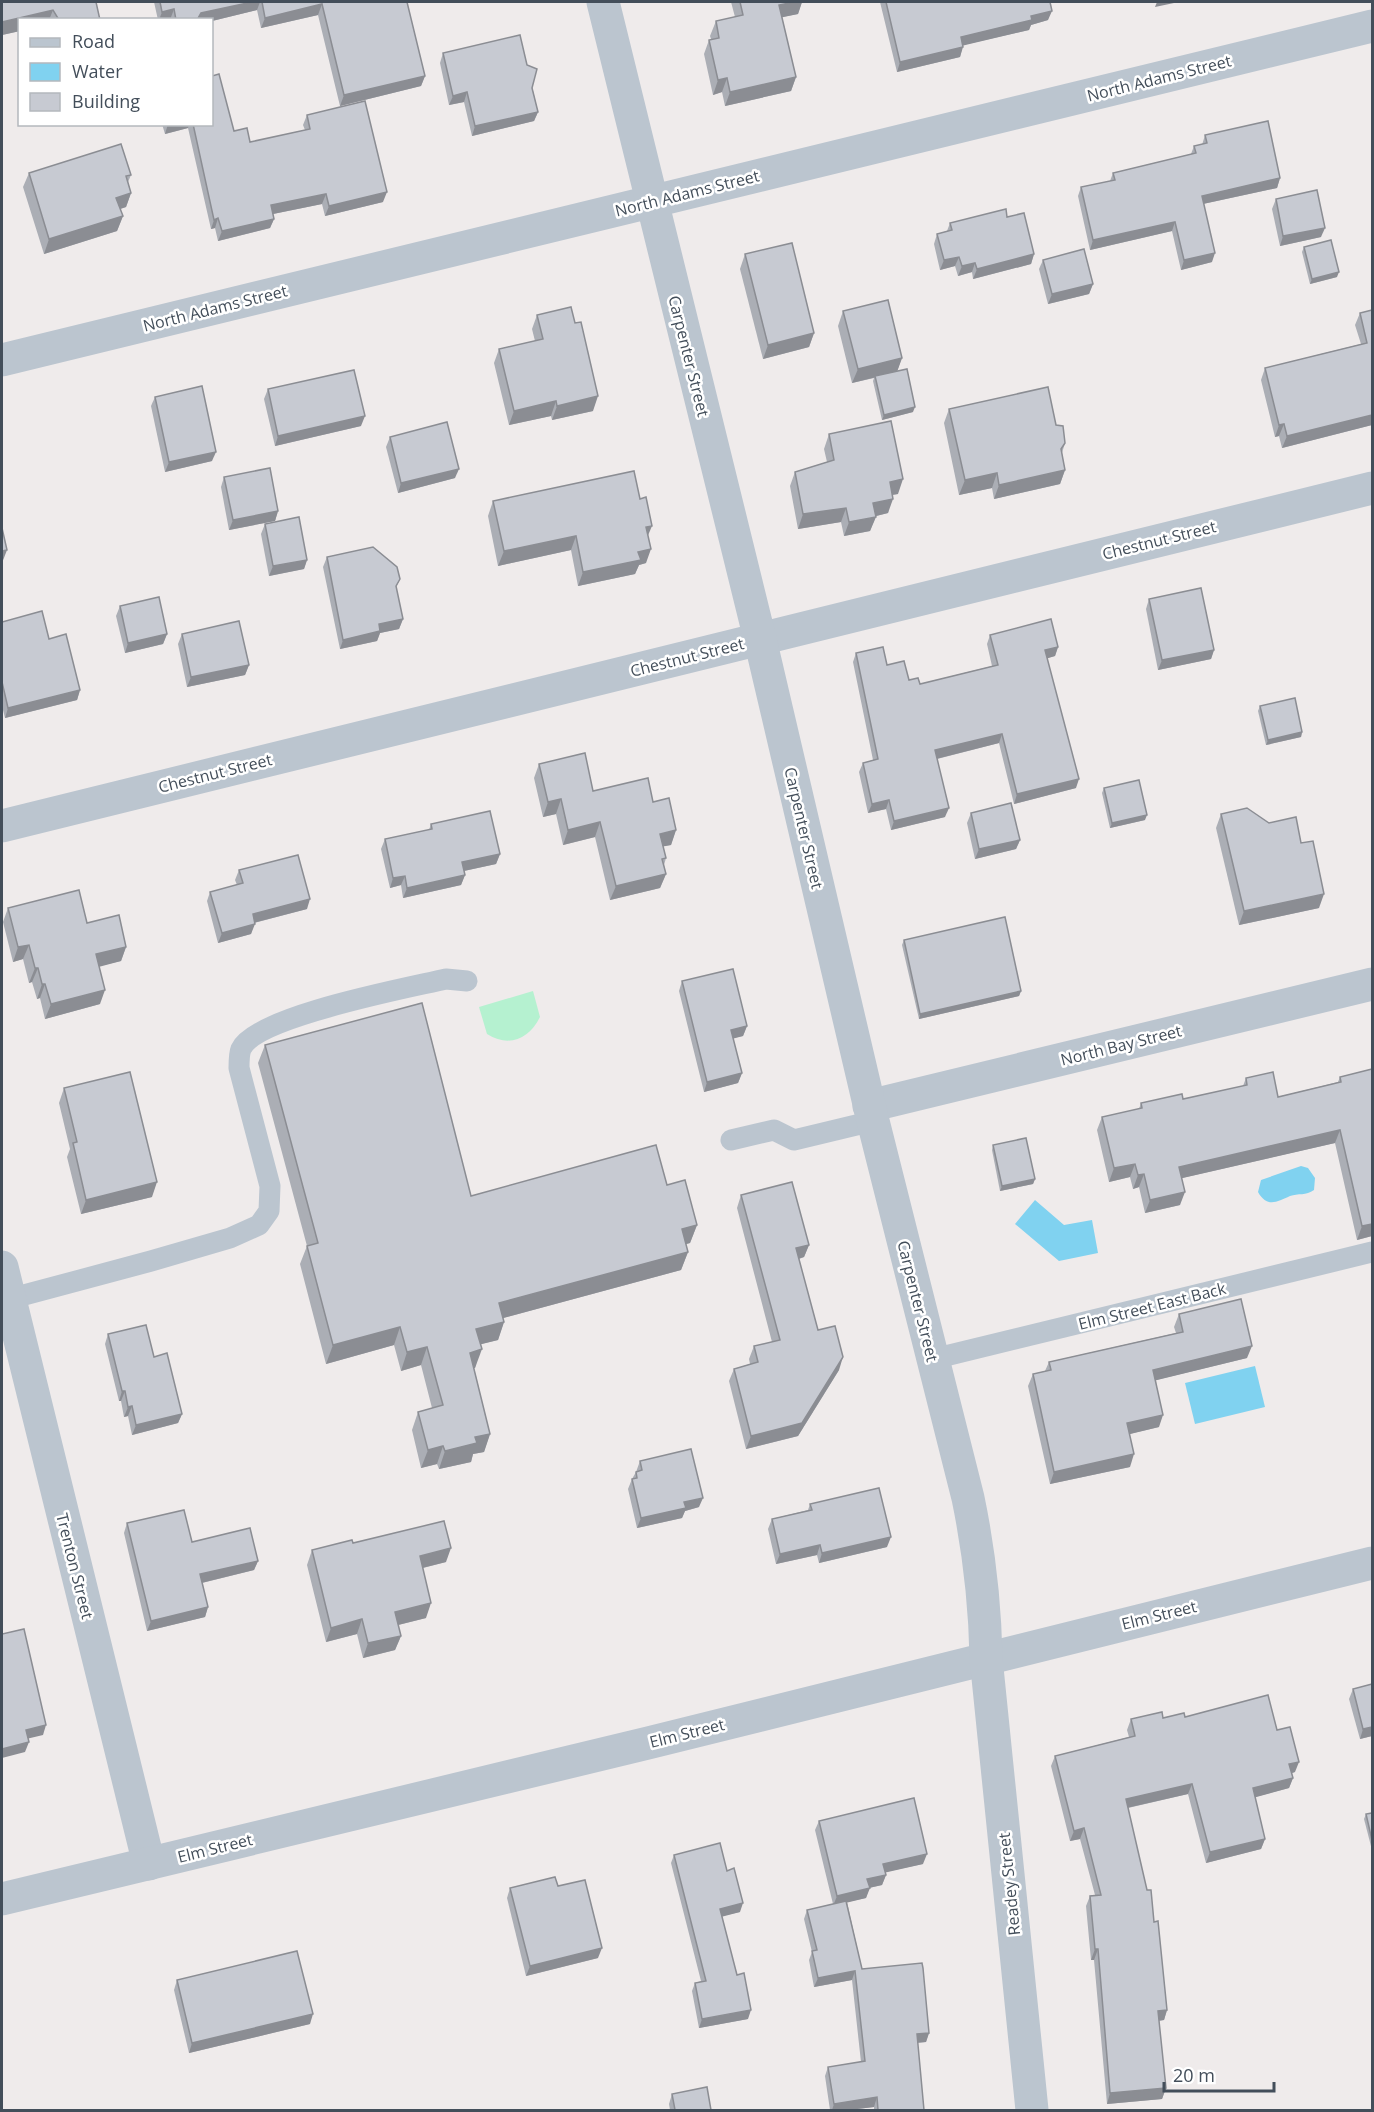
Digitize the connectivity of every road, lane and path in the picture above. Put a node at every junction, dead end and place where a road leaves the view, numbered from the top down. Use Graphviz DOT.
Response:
graph roads {
  1 [pos="603,2"];
  2 [pos="1372,26"];
  3 [pos="650,201"];
  4 [pos="2,360"];
  5 [pos="1372,488"];
  6 [pos="760,639"];
  7 [pos="2,826"];
  8 [pos="467,981"];
  9 [pos="1372,984"];
  10 [pos="871,1114"];
  11 [pos="731,1140"];
  12 [pos="1372,1252"];
  13 [pos="6,1299"];
  14 [pos="933,1359"];
  15 [pos="1372,1563"];
  16 [pos="986,1658"];
  17 [pos="150,1864"];
  18 [pos="2,1899"];
  19 [pos="1032,2110"];
  1 -- 3 [label="street, Carpenter Street"];
  2 -- 3 [label="street, North Adams Street"];
  3 -- 4 [label="street, North Adams Street"];
  3 -- 6 [label="street, Carpenter Street"];
  5 -- 6 [label="street, Chestnut Street"];
  6 -- 7 [label="street, Chestnut Street"];
  6 -- 10 [label="street, Carpenter Street"];
  8 -- 13 [label="lane"];
  9 -- 10 [label="street, North Bay Street"];
  10 -- 11 [label="lane"];
  10 -- 14 [label="street, Carpenter Street"];
  12 -- 14 [label="lane, Elm Street East Back"];
  13 -- 17 [label="street, Trenton Street"];
  14 -- 16 [label="street, Carpenter Street"];
  15 -- 16 [label="street, Elm Street"];
  16 -- 17 [label="street, Elm Street"];
  16 -- 19 [label="street, Readey Street"];
  17 -- 18 [label="street, Elm Street"];
}
